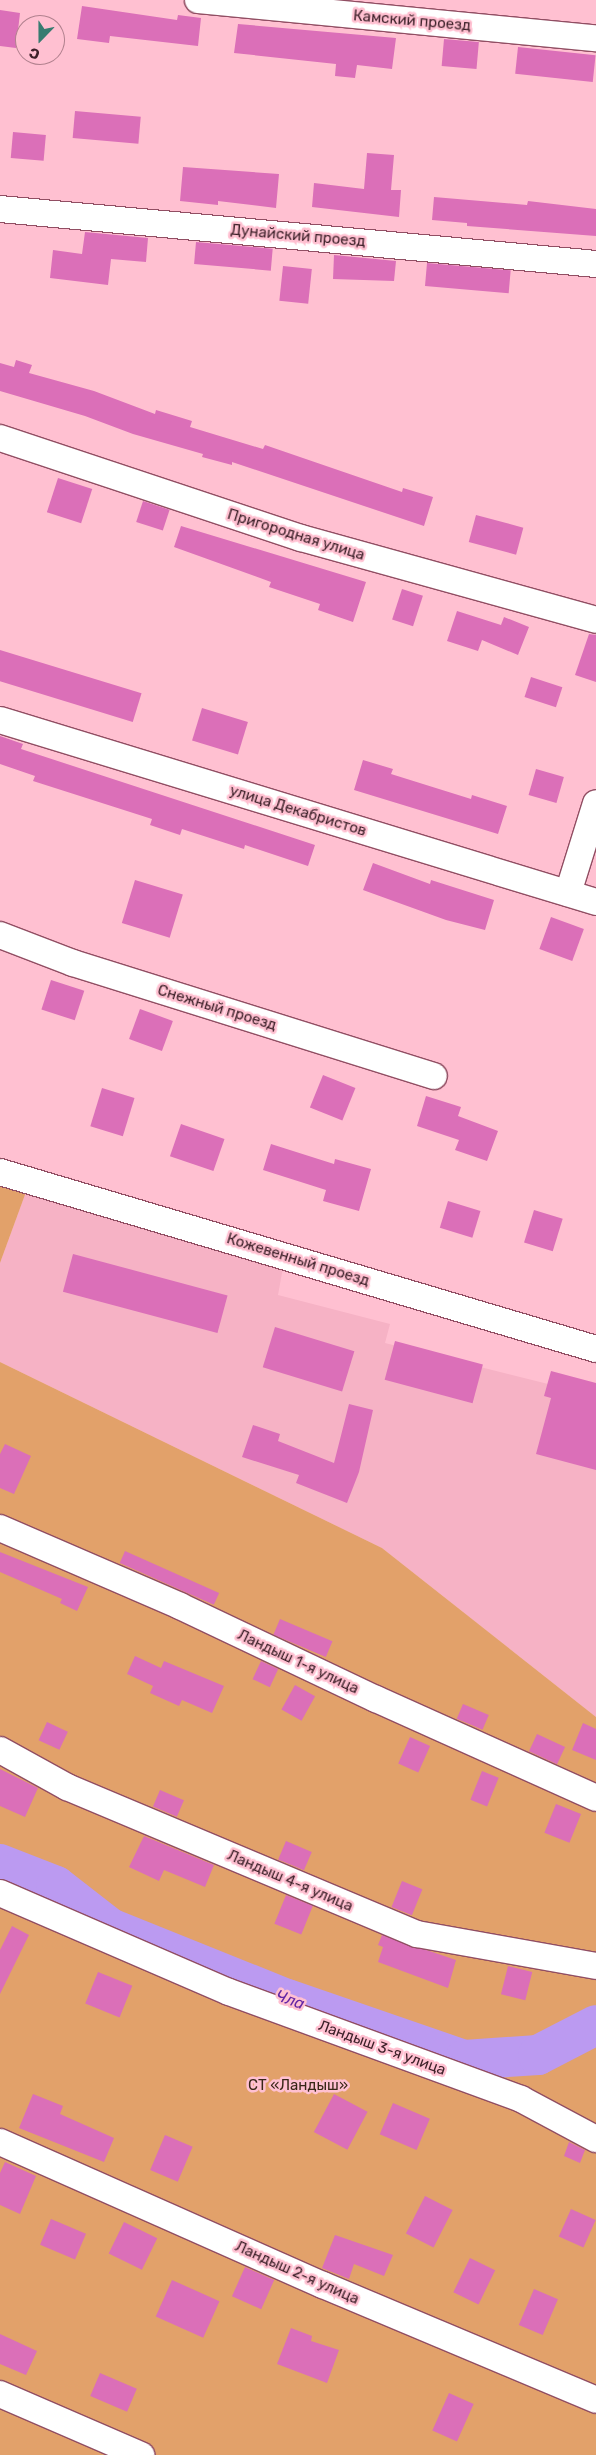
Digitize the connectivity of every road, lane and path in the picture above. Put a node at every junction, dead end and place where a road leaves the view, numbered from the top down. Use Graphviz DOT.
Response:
graph roads {
  1 [pos="198,0"];
  2 [pos="596,38"];
  3 [pos="0,209"];
  4 [pos="596,264"];
  5 [pos="0,438"];
  6 [pos="596,620"];
  7 [pos="0,720"];
  8 [pos="596,803"];
  9 [pos="568,893"];
  10 [pos="596,902"];
  11 [pos="0,935"];
  12 [pos="434,1076"];
  13 [pos="0,1172"];
  14 [pos="596,1349"];
  15 [pos="0,1528"];
  16 [pos="0,1750"];
  17 [pos="596,1798"];
  18 [pos="0,1893"];
  19 [pos="596,1966"];
  20 [pos="596,2138"];
  21 [pos="0,2142"];
  22 [pos="0,2394"];
  23 [pos="596,2400"];
  24 [pos="141,2455"];
  1 -- 2 [label="street, Камский проезд"];
  3 -- 4 [label="street, Дунайский проезд"];
  5 -- 6 [label="street, Пригородная улица"];
  7 -- 9 [label="street, улица Декабристов"];
  8 -- 9 [label="street"];
  9 -- 10 [label="street, улица Декабристов"];
  11 -- 12 [label="street, Снежный проезд"];
  13 -- 14 [label="street, Кожевенный проезд"];
  15 -- 17 [label="street, Ландыш 1-я улица"];
  16 -- 19 [label="street, Ландыш 4-я улица"];
  18 -- 20 [label="street, Ландыш 3-я улица"];
  21 -- 23 [label="street, Ландыш 2-я улица"];
  22 -- 24 [label="street"];
}
